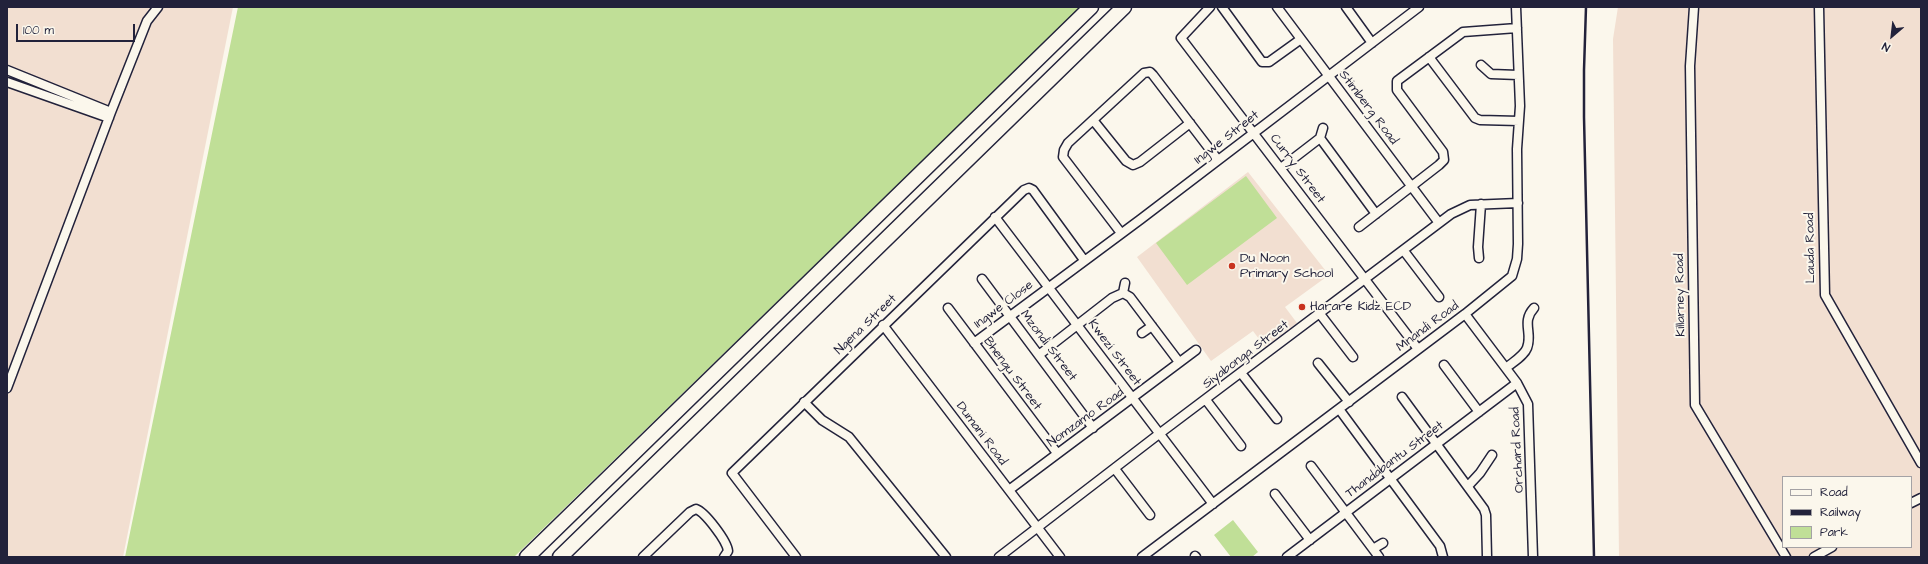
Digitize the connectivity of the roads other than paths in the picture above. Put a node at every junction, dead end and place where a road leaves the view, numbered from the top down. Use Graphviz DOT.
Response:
graph roads {
  1 [pos="158,7"];
  2 [pos="1092,7"];
  3 [pos="1124,7"];
  4 [pos="1210,7"];
  5 [pos="1222,7"];
  6 [pos="1277,7"];
  7 [pos="1346,7"];
  8 [pos="1516,7"];
  9 [pos="1694,7"];
  10 [pos="1819,7"];
  11 [pos="1415,8"];
  12 [pos="1517,28"];
  13 [pos="1301,39"];
  14 [pos="1372,43"];
  15 [pos="1429,57"];
  16 [pos="1481,65"];
  17 [pos="7,70"];
  18 [pos="1328,75"];
  19 [pos="1518,75"];
  20 [pos="7,82"];
  21 [pos="110,115"];
  22 [pos="1093,120"];
  23 [pos="1519,121"];
  24 [pos="1190,123"];
  25 [pos="1323,128"];
  26 [pos="1254,132"];
  27 [pos="1320,138"];
  28 [pos="1218,160"];
  29 [pos="1281,168"];
  30 [pos="1412,186"];
  31 [pos="1518,203"];
  32 [pos="1481,204"];
  33 [pos="1376,214"];
  34 [pos="995,217"];
  35 [pos="1439,223"];
  36 [pos="1359,227"];
  37 [pos="1121,233"];
  38 [pos="1404,251"];
  39 [pos="1479,258"];
  40 [pos="1084,260"];
  41 [pos="982,279"];
  42 [pos="1365,280"];
  43 [pos="1125,283"];
  44 [pos="1049,287"];
  45 [pos="1123,293"];
  46 [pos="1439,297"];
  47 [pos="948,308"];
  48 [pos="1534,308"];
  49 [pos="1320,314"];
  50 [pos="1466,314"];
  51 [pos="1010,315"];
  52 [pos="1078,324"];
  53 [pos="883,325"];
  54 [pos="1152,326"];
  55 [pos="1142,333"];
  56 [pos="974,343"];
  57 [pos="1418,349"];
  58 [pos="1196,350"];
  59 [pos="1040,354"];
  60 [pos="1353,357"];
  61 [pos="1180,362"];
  62 [pos="1318,363"];
  63 [pos="1444,365"];
  64 [pos="1506,368"];
  65 [pos="1241,373"];
  66 [pos="1518,383"];
  67 [pos="7,388"];
  68 [pos="1402,397"];
  69 [pos="1133,398"];
  70 [pos="1206,400"];
  71 [pos="804,402"];
  72 [pos="1349,402"];
  73 [pos="1339,410"];
  74 [pos="1479,412"];
  75 [pos="1277,419"];
  76 [pos="1093,428"];
  77 [pos="1160,434"];
  78 [pos="1435,444"];
  79 [pos="1241,446"];
  80 [pos="1057,453"];
  81 [pos="1492,455"];
  82 [pos="1921,463"];
  83 [pos="1311,466"];
  84 [pos="1115,469"];
  85 [pos="1390,479"];
  86 [pos="1468,486"];
  87 [pos="1009,490"];
  88 [pos="1275,494"];
  89 [pos="1921,498"];
  90 [pos="1912,502"];
  91 [pos="1213,504"];
  92 [pos="1346,513"];
  93 [pos="1150,515"];
  94 [pos="1038,528"];
  95 [pos="1310,540"];
  96 [pos="1383,542"];
  97 [pos="1830,548"];
  98 [pos="1373,549"];
  99 [pos="726,554"];
  100 [pos="527,557"];
  101 [pos="560,557"];
  102 [pos="643,557"];
  103 [pos="796,557"];
  104 [pos="946,557"];
  105 [pos="1000,557"];
  106 [pos="1060,557"];
  107 [pos="1142,557"];
  108 [pos="1287,557"];
  109 [pos="1379,557"];
  110 [pos="1443,557"];
  111 [pos="1487,557"];
  112 [pos="1533,557"];
  113 [pos="1786,557"];
  114 [pos="1814,557"];
  1 -- 21 [label="street"];
  2 -- 100 [label="highway"];
  3 -- 101 [label="highway"];
  4 -- 26 [label="street, Curry Street"];
  5 -- 13 [label="street"];
  6 -- 13 [label="street, Stimberg Road"];
  7 -- 14 [label="street"];
  8 -- 12 [label="street, Mnandi Road"];
  9 -- 113 [label="street, Killarney Road"];
  10 -- 82 [label="street, Lauda Road"];
  11 -- 14 [label="street, Ingwe Street"];
  12 -- 15 [label="street"];
  12 -- 19 [label="street, Mnandi Road"];
  13 -- 18 [label="street, Stimberg Road"];
  14 -- 18 [label="street, Ingwe Street"];
  15 -- 23 [label="street"];
  15 -- 30 [label="street"];
  16 -- 19 [label="street"];
  17 -- 21 [label="street"];
  18 -- 26 [label="street, Ingwe Street"];
  18 -- 30 [label="street, Stimberg Road"];
  19 -- 23 [label="street, Mnandi Road"];
  20 -- 21 [label="street"];
  21 -- 67 [label="street"];
  22 -- 24 [label="street"];
  22 -- 24 [label="street"];
  22 -- 37 [label="street"];
  23 -- 31 [label="street, Mnandi Road"];
  24 -- 28 [label="street"];
  25 -- 27 [label="street"];
  26 -- 28 [label="street, Ingwe Street"];
  26 -- 29 [label="street, Curry Street"];
  27 -- 29 [label="street"];
  27 -- 33 [label="street"];
  28 -- 37 [label="street, Ingwe Street"];
  29 -- 42 [label="street, Curry Street"];
  30 -- 33 [label="street"];
  30 -- 35 [label="street, Stimberg Road"];
  31 -- 32 [label="street, Siyabonga Street"];
  31 -- 50 [label="street, Mnandi Road"];
  32 -- 35 [label="street, Siyabonga Street"];
  32 -- 39 [label="street"];
  33 -- 36 [label="street"];
  34 -- 40 [label="street, Ngena Street"];
  34 -- 44 [label="street, Kwezi Street"];
  34 -- 53 [label="street, Ngena Street"];
  35 -- 38 [label="street, Siyabonga Street"];
  37 -- 40 [label="street, Ingwe Street"];
  38 -- 42 [label="street, Siyabonga Street"];
  38 -- 46 [label="street"];
  40 -- 44 [label="street, Ingwe Street"];
  41 -- 51 [label="street, Mzondi Street"];
  42 -- 49 [label="street, Siyabonga Street"];
  42 -- 57 [label="street, Curry Street"];
  43 -- 45 [label="street"];
  44 -- 51 [label="street, Ingwe Close"];
  44 -- 52 [label="street, Kwezi Street"];
  45 -- 52 [label="street"];
  45 -- 54 [label="street"];
  47 -- 56 [label="street, Bhengu Street"];
  48 -- 64 [label="street"];
  49 -- 60 [label="street"];
  49 -- 65 [label="street, Siyabonga Street"];
  50 -- 57 [label="street, Mnandi Road"];
  50 -- 64 [label="street, Orchard Road"];
  51 -- 56 [label="street, Ingwe Close"];
  51 -- 59 [label="street, Mzondi Street"];
  52 -- 59 [label="street"];
  52 -- 69 [label="street, Kwezi Street"];
  53 -- 71 [label="street, Ngena Street"];
  53 -- 87 [label="street, Dumani Road"];
  54 -- 55 [label="street"];
  54 -- 61 [label="street"];
  56 -- 80 [label="street, Bhengu Street"];
  57 -- 72 [label="street, Mnandi Road"];
  58 -- 61 [label="street, Nomzamo Road"];
  59 -- 76 [label="street, Mzondi Street"];
  61 -- 69 [label="street, Nomzamo Road"];
  62 -- 72 [label="street"];
  63 -- 74 [label="street"];
  64 -- 66 [label="street, Orchard Road"];
  65 -- 70 [label="street, Siyabonga Street"];
  65 -- 75 [label="street"];
  66 -- 74 [label="street, Thandabantu Street"];
  66 -- 112 [label="street, Orchard Road"];
  68 -- 78 [label="street"];
  69 -- 76 [label="street, Nomzamo Road"];
  69 -- 77 [label="street, Kwezi Street"];
  70 -- 77 [label="street, Siyabonga Street"];
  70 -- 79 [label="street"];
  71 -- 103 [label="street, Ngena Street"];
  71 -- 104 [label="street"];
  72 -- 73 [label="street, Mnandi Road"];
  73 -- 85 [label="street"];
  73 -- 91 [label="street, Mnandi Road"];
  74 -- 78 [label="street, Thandabantu Street"];
  76 -- 80 [label="street, Nomzamo Road"];
  77 -- 84 [label="street, Siyabonga Street"];
  77 -- 91 [label="street, Kwezi Street"];
  78 -- 85 [label="street, Thandabantu Street"];
  78 -- 86 [label="street"];
  80 -- 87 [label="street, Nomzamo Road"];
  81 -- 86 [label="street"];
  83 -- 92 [label="street"];
  84 -- 93 [label="street"];
  84 -- 94 [label="street, Siyabonga Street"];
  85 -- 92 [label="street, Thandabantu Street"];
  85 -- 110 [label="street"];
  86 -- 111 [label="street"];
  87 -- 94 [label="street, Dumani Road"];
  88 -- 95 [label="street"];
  89 -- 90 [label="street"];
  91 -- 107 [label="street, Mnandi Road"];
  92 -- 95 [label="street, Thandabantu Street"];
  92 -- 98 [label="street"];
  94 -- 105 [label="street, Siyabonga Street"];
  94 -- 106 [label="street, Dumani Road"];
  95 -- 108 [label="street, Thandabantu Street"];
  96 -- 98 [label="street"];
  97 -- 114 [label="street"];
  98 -- 109 [label="street"];
  99 -- 102 [label="street"];
}
